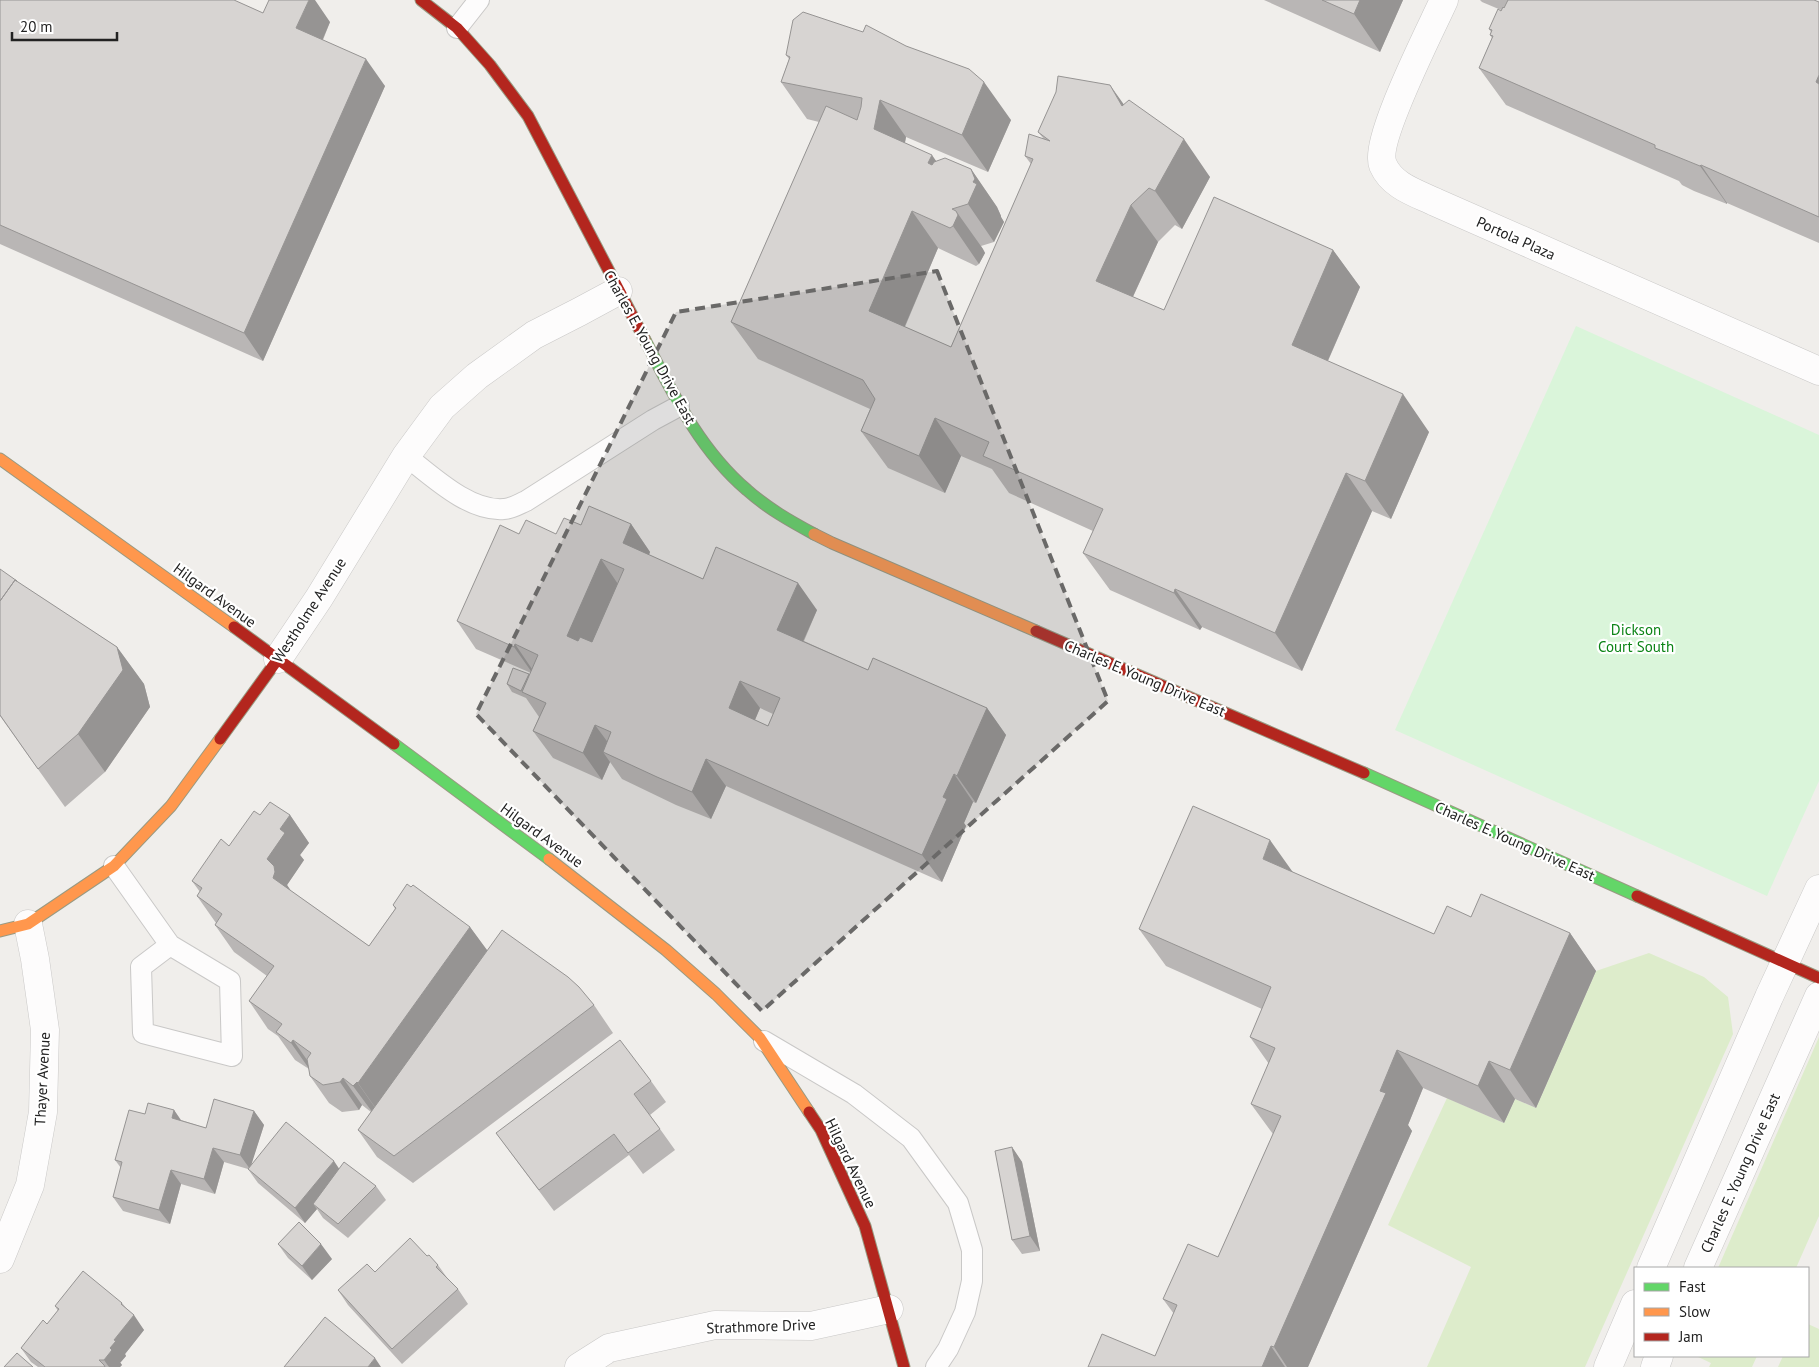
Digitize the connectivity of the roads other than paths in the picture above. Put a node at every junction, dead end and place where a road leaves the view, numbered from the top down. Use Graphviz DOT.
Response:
graph roads {
  1 [pos="421,0"];
  2 [pos="478,0"];
  3 [pos="1444,0"];
  4 [pos="457,28"];
  5 [pos="618,290"];
  6 [pos="1819,371"];
  7 [pos="679,406"];
  8 [pos="406,456"];
  9 [pos="0,459"];
  10 [pos="278,659"];
  11 [pos="114,866"];
  12 [pos="1819,889"];
  13 [pos="28,924"];
  14 [pos="0,931"];
  15 [pos="170,945"];
  16 [pos="1786,963"];
  17 [pos="1819,978"];
  18 [pos="1819,996"];
  19 [pos="760,1038"];
  20 [pos="0,1258"];
  21 [pos="1651,1267"];
  22 [pos="1698,1267"];
  23 [pos="1634,1306"];
  24 [pos="889,1309"];
  25 [pos="579,1367"];
  26 [pos="904,1367"];
  27 [pos="936,1367"];
  28 [pos="1608,1367"];
  1 -- 4 [label="street, Charles E. Young Drive East"];
  2 -- 4 [label="lane"];
  3 -- 6 [label="street, Portola Plaza"];
  4 -- 5 [label="street, Charles E. Young Drive East"];
  5 -- 7 [label="street, Charles E. Young Drive East"];
  5 -- 8 [label="street, Westholme Avenue"];
  7 -- 8 [label="lane"];
  7 -- 16 [label="street, Charles E. Young Drive East"];
  8 -- 10 [label="street, Westholme Avenue"];
  9 -- 10 [label="street, Hilgard Avenue"];
  10 -- 11 [label="street, Westholme Avenue"];
  10 -- 19 [label="street, Hilgard Avenue"];
  11 -- 13 [label="street, Westholme Avenue"];
  11 -- 15 [label="lane"];
  12 -- 16 [label="street"];
  13 -- 14 [label="street, Westholme Avenue"];
  13 -- 20 [label="street, Thayer Avenue"];
  15 -- 15 [label="lane"];
  16 -- 17 [label="street, Charles E. Young Drive East"];
  16 -- 21 [label="street"];
  18 -- 22 [label="street, Charles E. Young Drive East"];
  19 -- 24 [label="street, Hilgard Avenue"];
  19 -- 27 [label="lane"];
  23 -- 28 [label="street"];
  24 -- 25 [label="street, Strathmore Drive"];
  24 -- 26 [label="street, Hilgard Avenue"];
}
